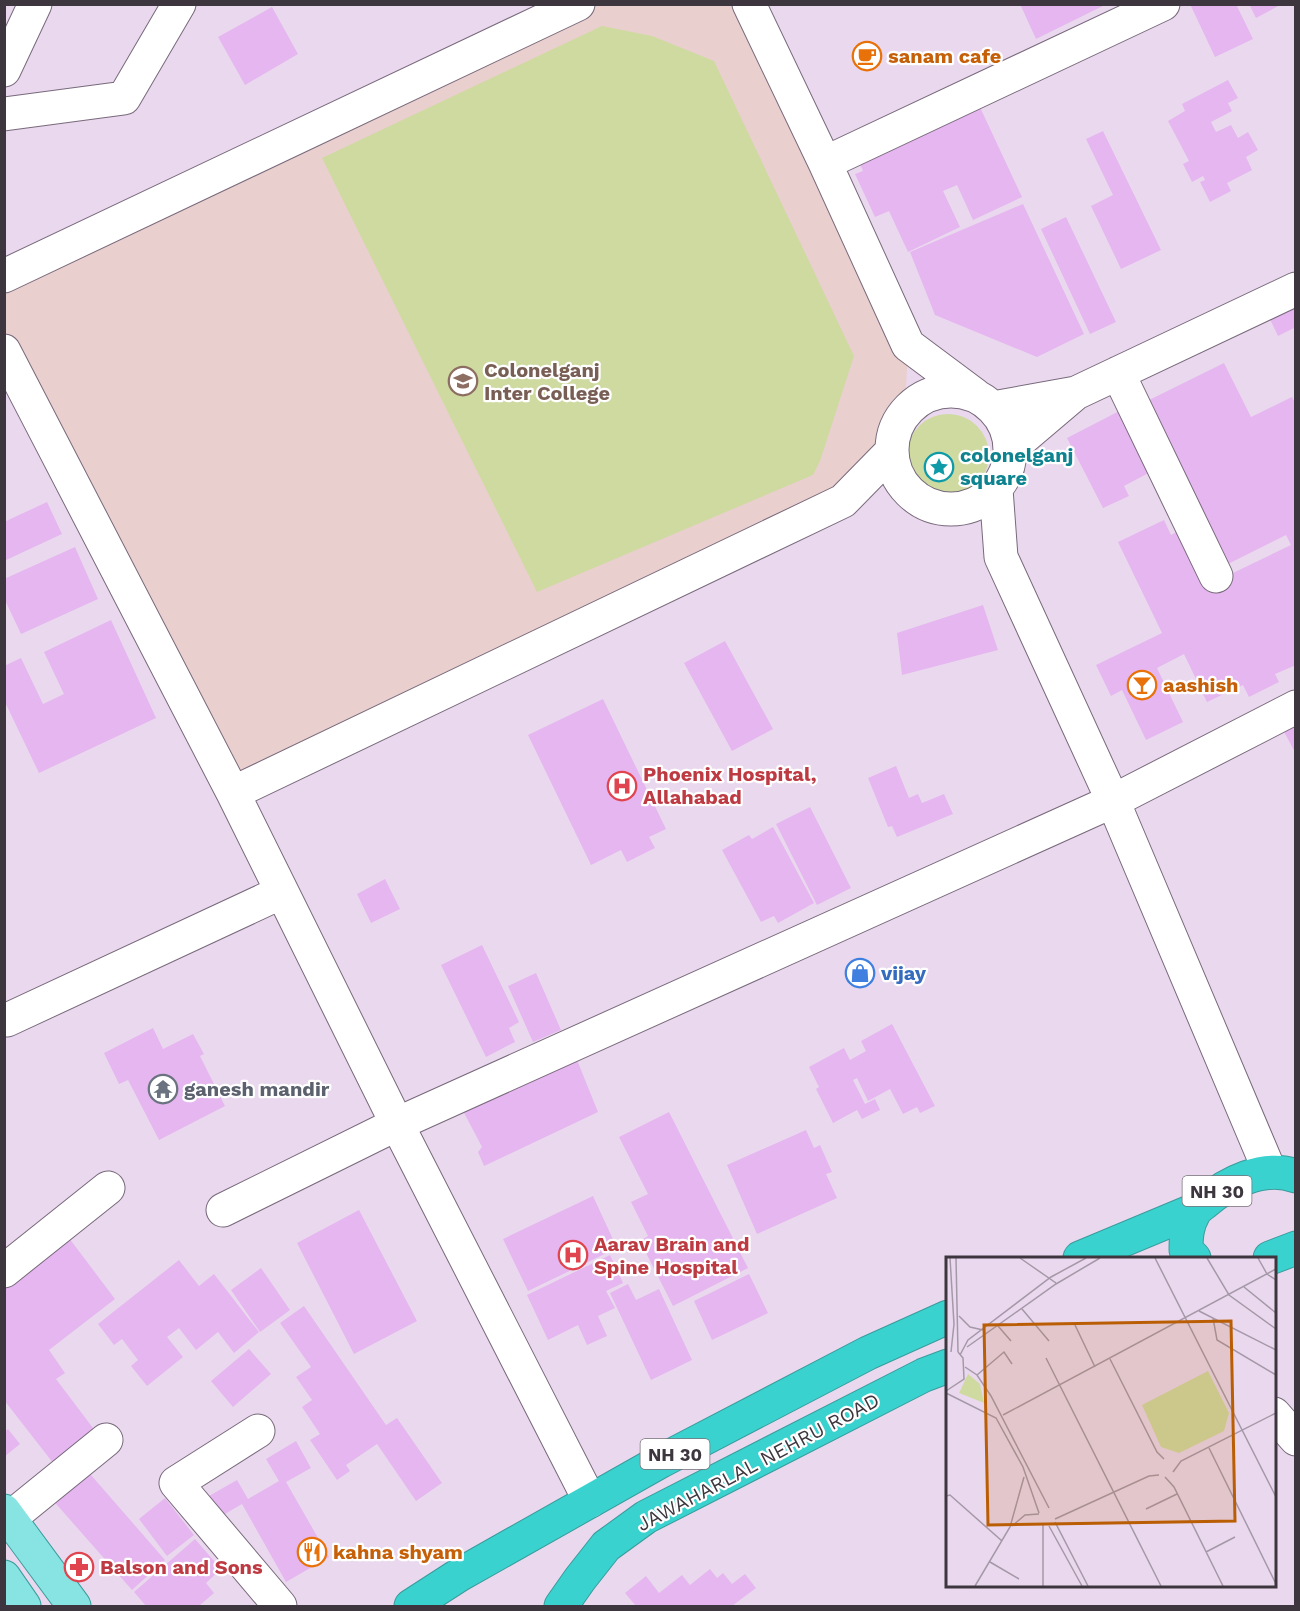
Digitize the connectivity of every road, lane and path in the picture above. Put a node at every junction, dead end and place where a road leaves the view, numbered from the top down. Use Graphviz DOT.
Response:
graph roads {
  1 [pos="35,4"];
  2 [pos="179,4"];
  3 [pos="578,4"];
  4 [pos="749,4"];
  5 [pos="1163,4"];
  6 [pos="4,70"];
  7 [pos="4,114"];
  8 [pos="825,163"];
  9 [pos="4,276"];
  10 [pos="1296,289"];
  11 [pos="908,345"];
  12 [pos="4,351"];
  13 [pos="1118,374"];
  14 [pos="1076,393"];
  15 [pos="984,401"];
  16 [pos="905,412"];
  17 [pos="1010,449"];
  18 [pos="891,453"];
  19 [pos="996,489"];
  20 [pos="908,492"];
  21 [pos="843,501"];
  22 [pos="949,510"];
  23 [pos="1001,557"];
  24 [pos="1216,576"];
  25 [pos="1296,707"];
  26 [pos="233,793"];
  27 [pos="1113,801"];
  28 [pos="282,892"];
  29 [pos="7,1020"];
  30 [pos="397,1124"];
  31 [pos="1288,1173"];
  32 [pos="108,1188"];
  33 [pos="224,1210"];
  34 [pos="1195,1210"];
  35 [pos="1296,1248"];
  36 [pos="1082,1257"];
  37 [pos="1193,1257"];
  38 [pos="1273,1257"];
  39 [pos="4,1271"];
  40 [pos="946,1318"];
  41 [pos="940,1371"];
  42 [pos="1276,1415"];
  43 [pos="258,1431"];
  44 [pos="1296,1439"];
  45 [pos="106,1440"];
  46 [pos="1276,1446"];
  47 [pos="1296,1455"];
  48 [pos="590,1501"];
  49 [pos="7,1514"];
  50 [pos="4,1577"];
  51 [pos="24,1606"];
  52 [pos="74,1606"];
  53 [pos="280,1606"];
  54 [pos="411,1606"];
  55 [pos="561,1606"];
  1 -- 6 [label="street"];
  2 -- 7 [label="street"];
  3 -- 9 [label="street"];
  4 -- 8 [label="street"];
  5 -- 8 [label="street"];
  8 -- 11 [label="street"];
  10 -- 13 [label="street"];
  11 -- 15 [label="street"];
  11 -- 16 [label="street"];
  12 -- 26 [label="street"];
  13 -- 14 [label="street"];
  13 -- 24 [label="street"];
  14 -- 15 [label="street"];
  14 -- 17 [label="street"];
  15 -- 16 [label="street"];
  15 -- 17 [label="street"];
  16 -- 18 [label="street"];
  17 -- 19 [label="street"];
  18 -- 20 [label="street"];
  18 -- 21 [label="street"];
  19 -- 22 [label="street"];
  19 -- 23 [label="street"];
  20 -- 21 [label="street"];
  20 -- 22 [label="street"];
  21 -- 26 [label="street"];
  22 -- 23 [label="street"];
  23 -- 27 [label="street"];
  25 -- 27 [label="street"];
  26 -- 28 [label="street"];
  27 -- 30 [label="street"];
  27 -- 31 [label="street"];
  28 -- 29 [label="street"];
  28 -- 30 [label="street"];
  30 -- 33 [label="street"];
  30 -- 48 [label="street"];
  31 -- 34 [label="highway, NH 30"];
  32 -- 39 [label="street"];
  34 -- 36 [label="highway, NH 30"];
  34 -- 37 [label="highway, NH 30"];
  35 -- 38 [label="highway"];
  40 -- 48 [label="highway, NH 30"];
  41 -- 55 [label="highway, JAWAHARLAL NEHRU ROAD / NH 30"];
  42 -- 44 [label="street"];
  43 -- 53 [label="street"];
  45 -- 49 [label="street"];
  46 -- 47 [label="street"];
  48 -- 54 [label="highway, NH 30"];
  49 -- 52 [label="main road"];
  50 -- 51 [label="main road"];
}
